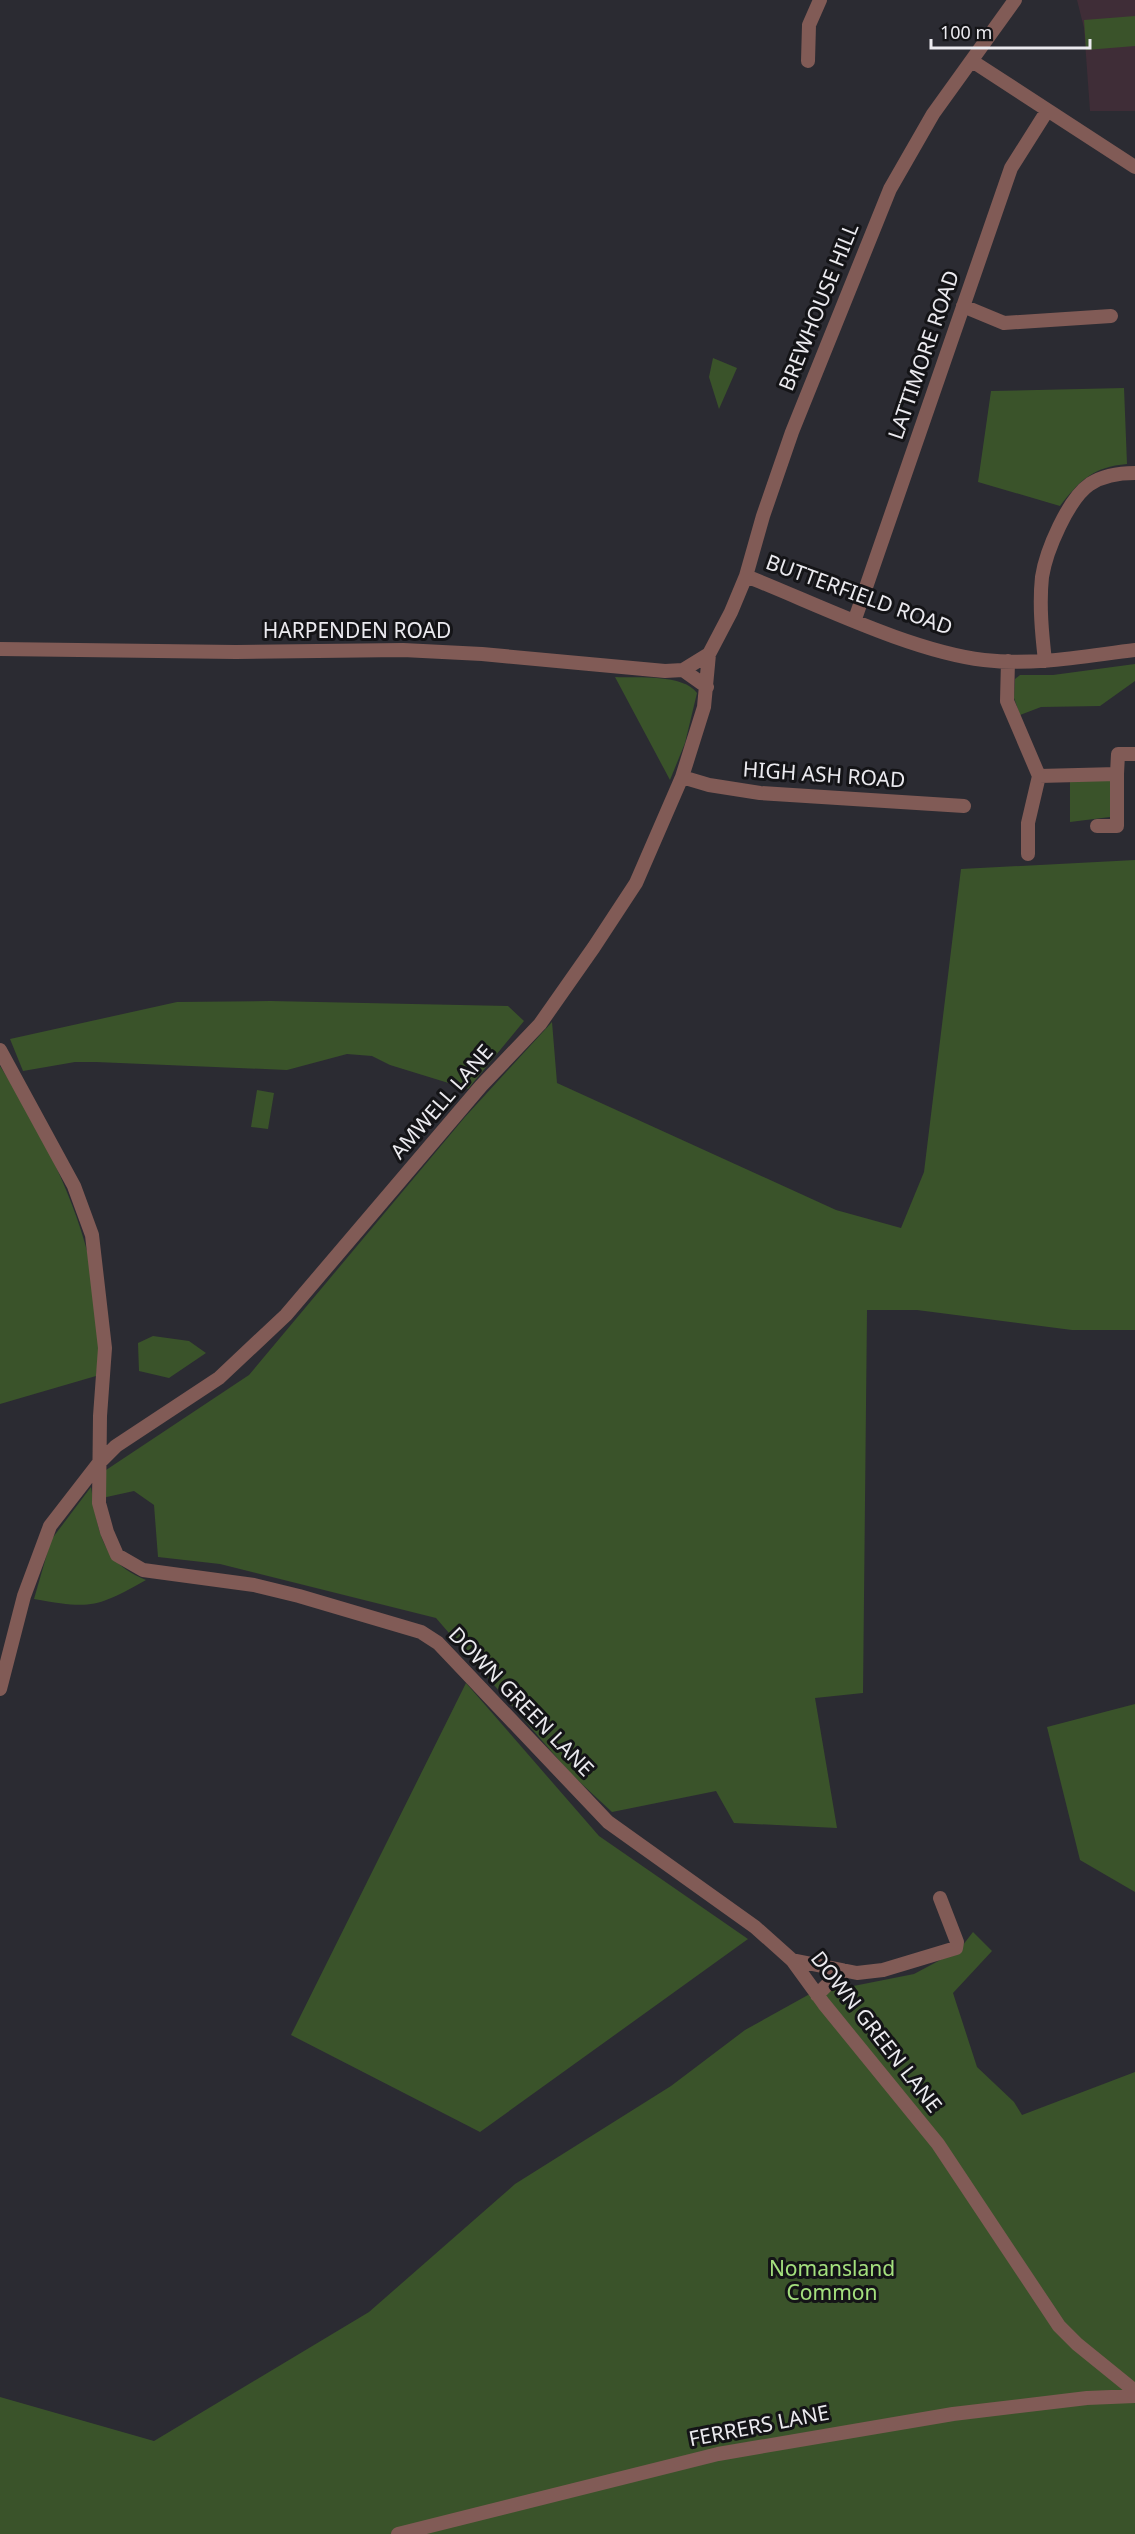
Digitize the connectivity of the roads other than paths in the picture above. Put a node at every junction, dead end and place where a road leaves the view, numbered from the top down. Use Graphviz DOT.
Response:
graph roads {
  1 [pos="820,0"];
  2 [pos="1016,0"];
  3 [pos="808,61"];
  4 [pos="972,61"];
  5 [pos="1047,111"];
  6 [pos="1135,167"];
  7 [pos="963,306"];
  8 [pos="1111,316"];
  9 [pos="1135,473"];
  10 [pos="746,576"];
  11 [pos="855,619"];
  12 [pos="0,649"];
  13 [pos="1135,650"];
  14 [pos="709,654"];
  15 [pos="1008,661"];
  16 [pos="1045,661"];
  17 [pos="683,670"];
  18 [pos="707,687"];
  19 [pos="1135,754"];
  20 [pos="1117,774"];
  21 [pos="1039,776"];
  22 [pos="682,777"];
  23 [pos="964,806"];
  24 [pos="1097,826"];
  25 [pos="1028,854"];
  26 [pos="0,1050"];
  27 [pos="98,1464"];
  28 [pos="0,1689"];
  29 [pos="940,1899"];
  30 [pos="792,1960"];
  31 [pos="842,1970"];
  32 [pos="817,1995"];
  33 [pos="1135,2391"];
  34 [pos="1135,2396"];
  35 [pos="398,2534"];
  1 -- 3 [label="street"];
  2 -- 4 [label="street, BREWHOUSE HILL"];
  4 -- 5 [label="street"];
  4 -- 10 [label="street, BREWHOUSE HILL"];
  5 -- 6 [label="street"];
  5 -- 7 [label="street, LATTIMORE ROAD"];
  7 -- 8 [label="street"];
  7 -- 11 [label="street, LATTIMORE ROAD"];
  9 -- 16 [label="street"];
  10 -- 11 [label="street, BUTTERFIELD ROAD"];
  10 -- 14 [label="street, BREWHOUSE HILL"];
  11 -- 15 [label="street, BUTTERFIELD ROAD"];
  12 -- 17 [label="street, HARPENDEN ROAD"];
  13 -- 16 [label="street, BUTTERFIELD ROAD"];
  14 -- 17 [label="street"];
  14 -- 18 [label="street, AMWELL LANE"];
  15 -- 16 [label="street, BUTTERFIELD ROAD"];
  15 -- 21 [label="street"];
  17 -- 18 [label="street"];
  18 -- 22 [label="street, AMWELL LANE"];
  19 -- 20 [label="street"];
  20 -- 21 [label="street"];
  20 -- 24 [label="street"];
  21 -- 25 [label="street"];
  22 -- 23 [label="street, HIGH ASH ROAD"];
  22 -- 27 [label="street, AMWELL LANE"];
  26 -- 27 [label="street, DOWN GREEN LANE"];
  27 -- 28 [label="street, AMWELL LANE"];
  27 -- 30 [label="street, DOWN GREEN LANE"];
  29 -- 31 [label="street"];
  30 -- 31 [label="street"];
  30 -- 32 [label="street, DOWN GREEN LANE"];
  31 -- 32 [label="street"];
  32 -- 33 [label="street, DOWN GREEN LANE"];
  34 -- 35 [label="street, FERRERS LANE"];
}
